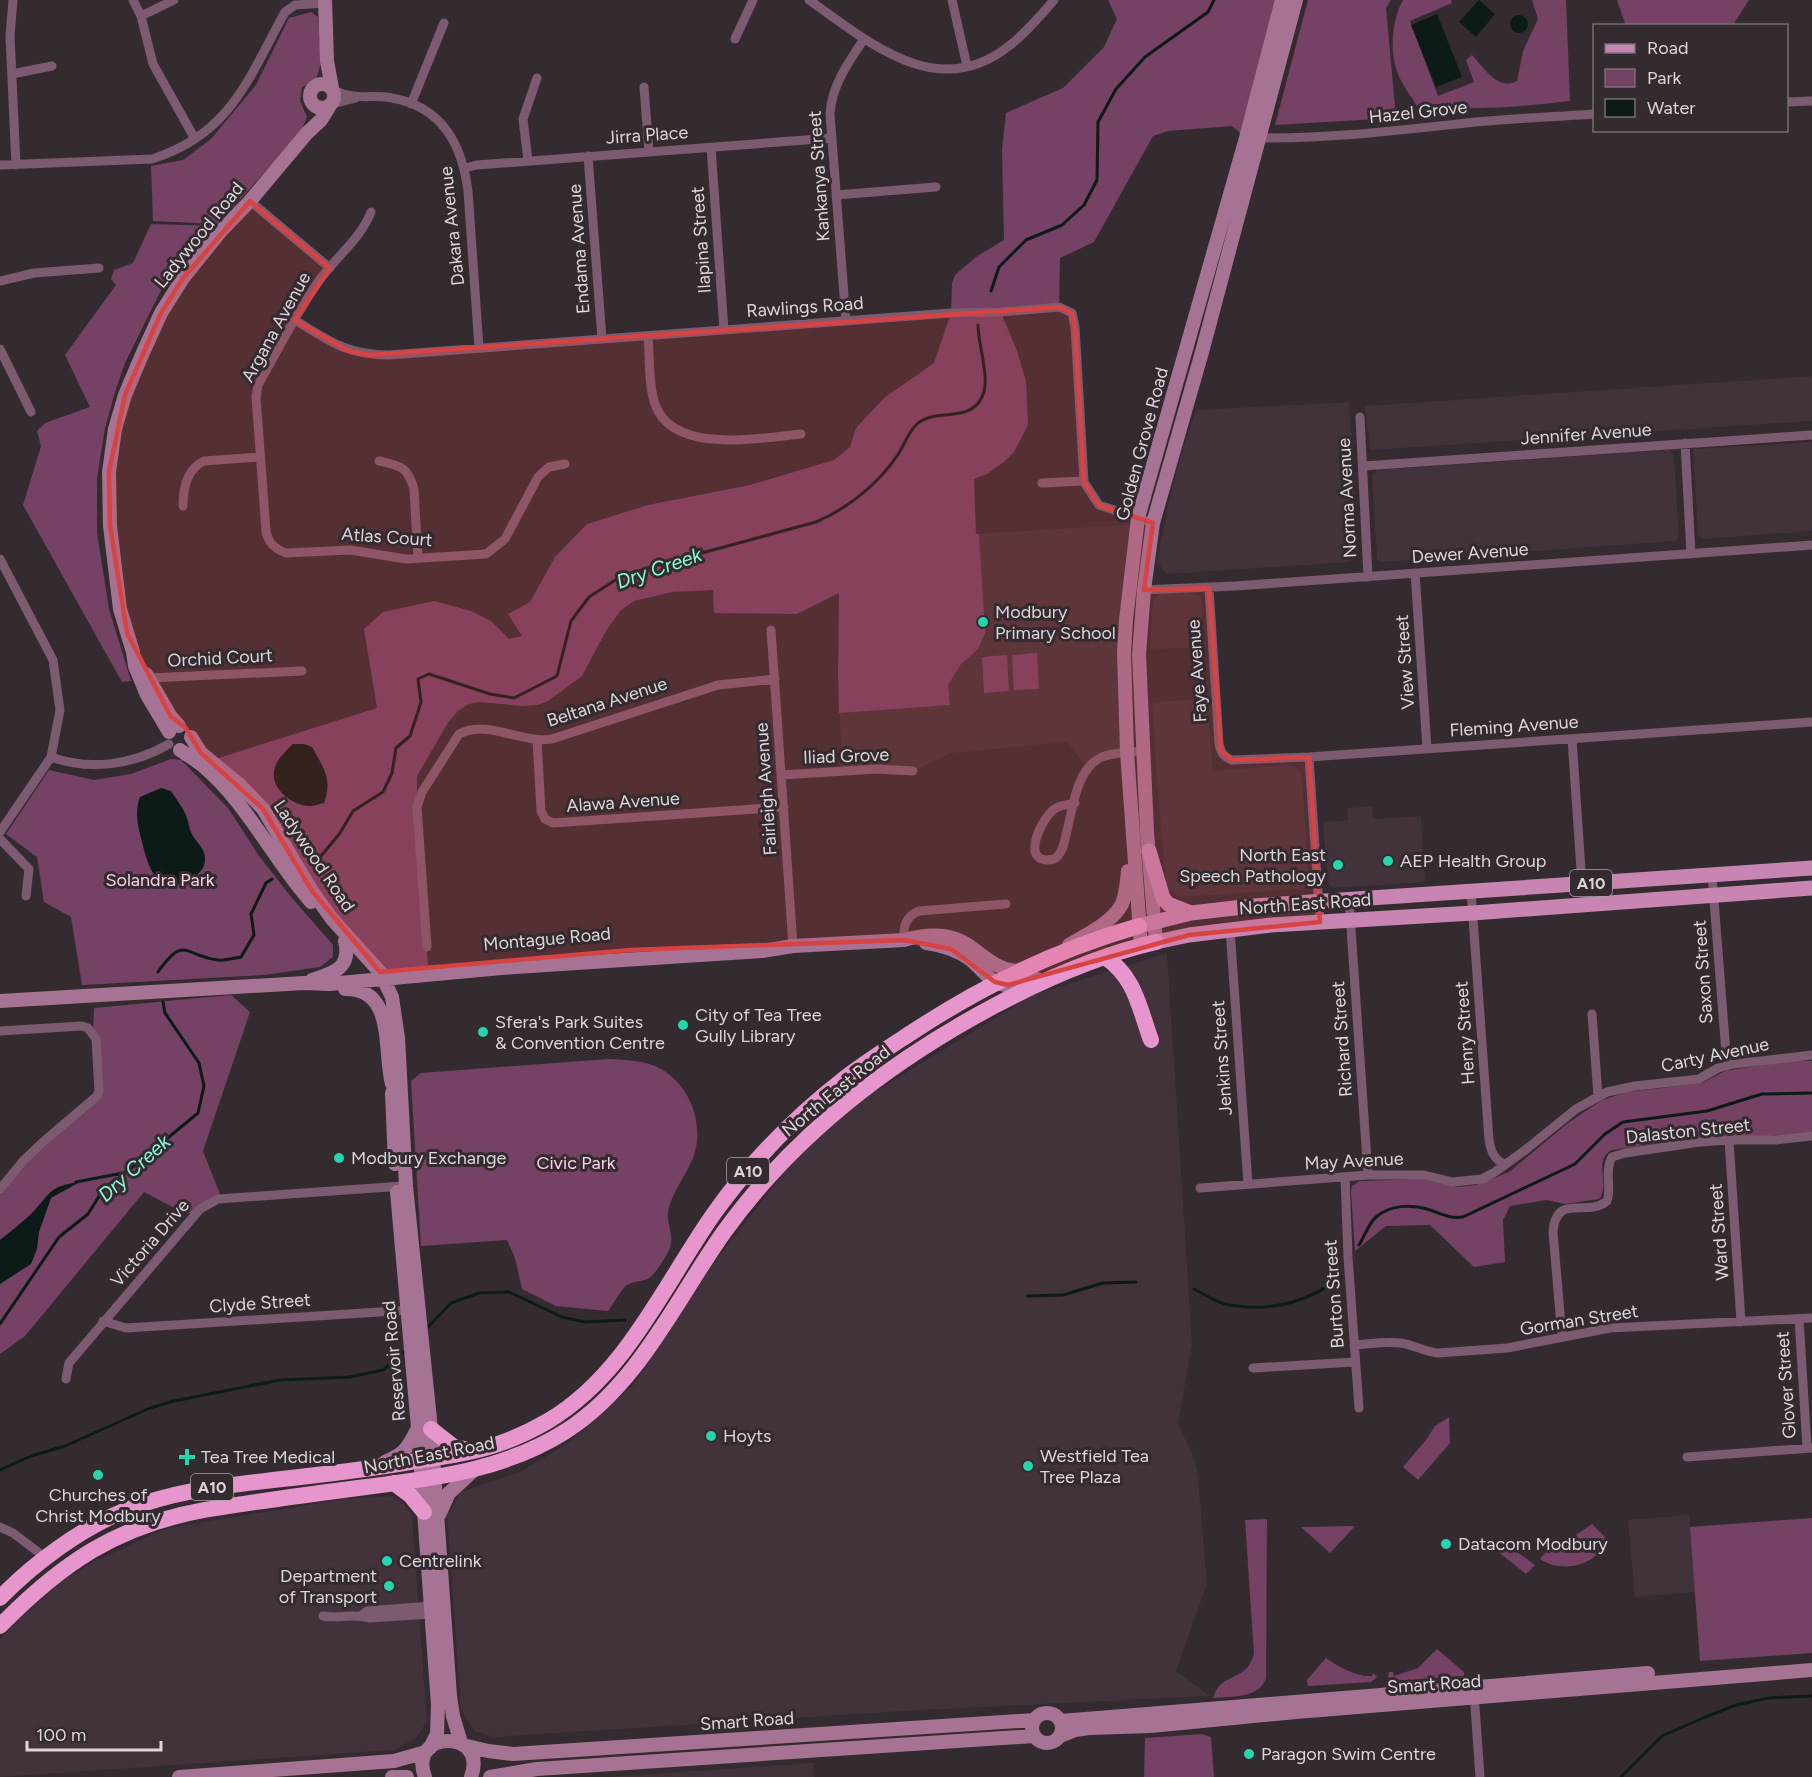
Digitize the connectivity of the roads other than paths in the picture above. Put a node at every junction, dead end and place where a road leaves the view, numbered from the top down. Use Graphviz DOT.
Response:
graph roads {
  1 [pos="13,0"];
  2 [pos="133,0"];
  3 [pos="174,0"];
  4 [pos="753,0"];
  5 [pos="809,0"];
  6 [pos="952,0"];
  7 [pos="1054,0"];
  8 [pos="1282,0"];
  9 [pos="1296,0"];
  10 [pos="325,1"];
  11 [pos="141,16"];
  12 [pos="444,23"];
  13 [pos="735,39"];
  14 [pos="864,39"];
  15 [pos="52,66"];
  16 [pos="967,66"];
  17 [pos="12,74"];
  18 [pos="537,78"];
  19 [pos="328,87"];
  20 [pos="644,87"];
  21 [pos="359,98"];
  22 [pos="1812,101"];
  23 [pos="311,102"];
  24 [pos="1788,102"];
  25 [pos="411,104"];
  26 [pos="330,105"];
  27 [pos="1593,114"];
  28 [pos="307,133"];
  29 [pos="832,138"];
  30 [pos="1252,138"];
  31 [pos="195,139"];
  32 [pos="711,147"];
  33 [pos="649,152"];
  34 [pos="588,156"];
  35 [pos="528,161"];
  36 [pos="0,165"];
  37 [pos="16,165"];
  38 [pos="465,168"];
  39 [pos="936,187"];
  40 [pos="836,195"];
  41 [pos="250,201"];
  42 [pos="371,212"];
  43 [pos="99,268"];
  44 [pos="330,268"];
  45 [pos="0,281"];
  46 [pos="295,320"];
  47 [pos="846,321"];
  48 [pos="724,330"];
  49 [pos="648,336"];
  50 [pos="602,339"];
  51 [pos="479,348"];
  52 [pos="0,349"];
  53 [pos="31,412"];
  54 [pos="1360,417"];
  55 [pos="801,434"];
  56 [pos="1812,435"];
  57 [pos="1684,443"];
  58 [pos="260,457"];
  59 [pos="379,461"];
  60 [pos="564,464"];
  61 [pos="1363,466"];
  62 [pos="1084,481"];
  63 [pos="1042,483"];
  64 [pos="183,506"];
  65 [pos="1138,518"];
  66 [pos="1154,523"];
  67 [pos="271,544"];
  68 [pos="1812,545"];
  69 [pos="1691,554"];
  70 [pos="0,559"];
  71 [pos="418,559"];
  72 [pos="1415,573"];
  73 [pos="3,574"];
  74 [pos="1368,577"];
  75 [pos="1209,588"];
  76 [pos="1130,589"];
  77 [pos="1144,590"];
  78 [pos="771,630"];
  79 [pos="302,671"];
  80 [pos="775,679"];
  81 [pos="146,681"];
  82 [pos="1812,722"];
  83 [pos="174,738"];
  84 [pos="1572,739"];
  85 [pos="537,740"];
  86 [pos="1427,748"];
  87 [pos="1144,751"];
  88 [pos="1221,751"];
  89 [pos="1127,752"];
  90 [pos="51,757"];
  91 [pos="1309,757"];
  92 [pos="913,771"];
  93 [pos="782,775"];
  94 [pos="1075,803"];
  95 [pos="784,807"];
  96 [pos="0,832"];
  97 [pos="0,839"];
  98 [pos="1132,847"];
  99 [pos="1149,851"];
  100 [pos="1812,868"];
  101 [pos="1712,875"];
  102 [pos="1582,884"];
  103 [pos="1812,888"];
  104 [pos="1471,891"];
  105 [pos="1713,895"];
  106 [pos="26,896"];
  107 [pos="1349,900"];
  108 [pos="1318,902"];
  109 [pos="1006,904"];
  110 [pos="1473,913"];
  111 [pos="1191,914"];
  112 [pos="1351,920"];
  113 [pos="1320,922"];
  114 [pos="1147,924"];
  115 [pos="1230,929"];
  116 [pos="904,940"];
  117 [pos="345,941"];
  118 [pos="1149,944"];
  119 [pos="793,946"];
  120 [pos="427,947"];
  121 [pos="1050,957"];
  122 [pos="1105,957"];
  123 [pos="1017,971"];
  124 [pos="1067,971"];
  125 [pos="377,976"];
  126 [pos="995,982"];
  127 [pos="304,983"];
  128 [pos="0,1001"];
  129 [pos="1592,1014"];
  130 [pos="0,1031"];
  131 [pos="1150,1040"];
  132 [pos="1812,1055"];
  133 [pos="872,1059"];
  134 [pos="1727,1066"];
  135 [pos="883,1075"];
  136 [pos="392,1084"];
  137 [pos="1598,1096"];
  138 [pos="1812,1136"];
  139 [pos="1729,1140"];
  140 [pos="1505,1165"];
  141 [pos="1368,1175"];
  142 [pos="1345,1177"];
  143 [pos="1248,1184"];
  144 [pos="401,1186"];
  145 [pos="1200,1188"];
  146 [pos="0,1189"];
  147 [pos="653,1308"];
  148 [pos="413,1310"];
  149 [pos="1812,1318"];
  150 [pos="667,1319"];
  151 [pos="1799,1319"];
  152 [pos="104,1321"];
  153 [pos="1741,1322"];
  154 [pos="1562,1337"];
  155 [pos="1354,1345"];
  156 [pos="1355,1362"];
  157 [pos="1253,1368"];
  158 [pos="66,1379"];
  159 [pos="1359,1408"];
  160 [pos="425,1428"];
  161 [pos="1809,1448"];
  162 [pos="477,1452"];
  163 [pos="1687,1457"];
  164 [pos="427,1460"];
  165 [pos="363,1470"];
  166 [pos="474,1470"];
  167 [pos="429,1478"];
  168 [pos="394,1483"];
  169 [pos="431,1514"];
  170 [pos="0,1527"];
  171 [pos="129,1531"];
  172 [pos="71,1540"];
  173 [pos="46,1558"];
  174 [pos="59,1572"];
  175 [pos="0,1598"];
  176 [pos="431,1610"];
  177 [pos="323,1616"];
  178 [pos="0,1626"];
  179 [pos="1812,1662"];
  180 [pos="1812,1670"];
  181 [pos="1474,1693"];
  182 [pos="1034,1720"];
  183 [pos="1061,1721"];
  184 [pos="1128,1721"];
  185 [pos="1034,1736"];
  186 [pos="1060,1737"];
  187 [pos="462,1744"];
  188 [pos="428,1750"];
  189 [pos="179,1777"];
  190 [pos="392,1777"];
  191 [pos="407,1777"];
  192 [pos="425,1777"];
  193 [pos="471,1777"];
  194 [pos="490,1777"];
  195 [pos="1480,1777"];
  1 -- 17 [label="street"];
  2 -- 11 [label="street"];
  3 -- 11 [label="street"];
  4 -- 13 [label="street"];
  5 -- 14 [label="street"];
  6 -- 16 [label="street"];
  7 -- 16 [label="street"];
  8 -- 30 [label="main road, Golden Grove Road"];
  9 -- 30 [label="main road, Golden Grove Road"];
  10 -- 19 [label="main road"];
  10 -- 31 [label="street"];
  11 -- 31 [label="street"];
  12 -- 25 [label="street"];
  14 -- 16 [label="street"];
  14 -- 29 [label="street, Kankanya Street"];
  15 -- 17 [label="street"];
  17 -- 37 [label="street"];
  18 -- 35 [label="street"];
  19 -- 21 [label="street, Dakara Avenue"];
  19 -- 23 [label="main road"];
  19 -- 26 [label="main road"];
  20 -- 33 [label="street"];
  21 -- 25 [label="street, Dakara Avenue"];
  21 -- 26 [label="street, Dakara Avenue"];
  22 -- 24 [label="street"];
  23 -- 26 [label="main road"];
  23 -- 28 [label="main road"];
  25 -- 38 [label="street, Dakara Avenue"];
  26 -- 28 [label="main road, Ladywood Road"];
  27 -- 30 [label="street, Hazel Grove"];
  28 -- 41 [label="main road, Ladywood Road"];
  29 -- 32 [label="street, Jirra Place"];
  29 -- 40 [label="street, Kankanya Street"];
  30 -- 65 [label="main road, Golden Grove Road"];
  30 -- 66 [label="main road, Golden Grove Road"];
  31 -- 37 [label="street"];
  32 -- 33 [label="street, Jirra Place"];
  32 -- 48 [label="street, Ilapina Street"];
  33 -- 34 [label="street, Jirra Place"];
  34 -- 35 [label="street, Jirra Place"];
  34 -- 50 [label="street, Endama Avenue"];
  35 -- 38 [label="street, Jirra Place"];
  36 -- 37 [label="street"];
  38 -- 51 [label="street, Dakara Avenue"];
  39 -- 40 [label="street"];
  40 -- 47 [label="street, Kankanya Street"];
  41 -- 44 [label="street"];
  41 -- 81 [label="main road, Ladywood Road"];
  42 -- 44 [label="street, Argana Avenue"];
  43 -- 45 [label="street"];
  44 -- 46 [label="street, Argana Avenue"];
  46 -- 51 [label="street, Rawlings Road"];
  46 -- 58 [label="street, Argana Avenue"];
  47 -- 48 [label="street, Rawlings Road"];
  47 -- 62 [label="street, Rawlings Road"];
  48 -- 49 [label="street, Rawlings Road"];
  49 -- 50 [label="street, Rawlings Road"];
  49 -- 55 [label="street"];
  50 -- 51 [label="street, Rawlings Road"];
  52 -- 53 [label="street"];
  54 -- 61 [label="street, Norma Avenue"];
  56 -- 57 [label="street, Jennifer Avenue"];
  57 -- 61 [label="street, Jennifer Avenue"];
  57 -- 69 [label="street"];
  58 -- 64 [label="street"];
  58 -- 67 [label="street, Argana Avenue"];
  59 -- 71 [label="street"];
  60 -- 71 [label="street, Atlas Court"];
  61 -- 74 [label="street, Norma Avenue"];
  62 -- 63 [label="street"];
  62 -- 65 [label="street"];
  65 -- 66 [label="street"];
  65 -- 76 [label="main road, Golden Grove Road"];
  66 -- 77 [label="main road, Golden Grove Road"];
  67 -- 71 [label="street, Atlas Court"];
  68 -- 69 [label="street, Dewer Avenue"];
  69 -- 72 [label="street, Dewer Avenue"];
  70 -- 73 [label="street"];
  72 -- 74 [label="street, Dewer Avenue"];
  72 -- 86 [label="street, View Street"];
  73 -- 90 [label="street"];
  74 -- 75 [label="street, Dewer Avenue"];
  75 -- 77 [label="street, Dewer Avenue"];
  75 -- 88 [label="street, Faye Avenue"];
  76 -- 77 [label="street, Dewer Avenue"];
  76 -- 89 [label="main road, Golden Grove Road"];
  77 -- 87 [label="main road, Golden Grove Road"];
  78 -- 80 [label="street, Fairleigh Avenue"];
  79 -- 81 [label="street, Orchid Court"];
  80 -- 85 [label="street, Beltana Avenue"];
  80 -- 93 [label="street, Fairleigh Avenue"];
  81 -- 83 [label="main road, Ladywood Road"];
  82 -- 84 [label="street, Fleming Avenue"];
  83 -- 90 [label="street"];
  83 -- 117 [label="main road, Ladywood Road"];
  83 -- 125 [label="main road, Ladywood Road"];
  84 -- 86 [label="street, Fleming Avenue"];
  84 -- 102 [label="street"];
  85 -- 95 [label="street, Alawa Avenue"];
  85 -- 120 [label="street, Beltana Avenue"];
  86 -- 91 [label="street, Fleming Avenue"];
  87 -- 89 [label="street"];
  87 -- 99 [label="main road, Golden Grove Road"];
  88 -- 91 [label="street, Fleming Avenue"];
  89 -- 94 [label="street"];
  89 -- 98 [label="main road, Golden Grove Road"];
  90 -- 96 [label="street"];
  91 -- 108 [label="street"];
  92 -- 93 [label="street, Iliad Grove"];
  93 -- 95 [label="street, Fairleigh Avenue"];
  94 -- 94 [label="street"];
  95 -- 119 [label="street, Fairleigh Avenue"];
  97 -- 106 [label="street"];
  98 -- 114 [label="main road, Golden Grove Road"];
  98 -- 121 [label="main road"];
  99 -- 111 [label="main road"];
  99 -- 114 [label="main road, Golden Grove Road"];
  100 -- 101 [label="main road, North East Road / A10"];
  101 -- 102 [label="main road, North East Road / A10"];
  101 -- 105 [label="street, Saxon Street"];
  102 -- 104 [label="main road, North East Road / A10"];
  103 -- 105 [label="main road, North East Road / A10"];
  104 -- 107 [label="main road, North East Road / A10"];
  104 -- 110 [label="street, Henry Street"];
  105 -- 110 [label="main road, North East Road / A10"];
  105 -- 134 [label="street, Saxon Street"];
  107 -- 108 [label="main road, North East Road / A10"];
  107 -- 112 [label="street, Richard Street"];
  108 -- 111 [label="main road, North East Road / A10"];
  108 -- 113 [label="street"];
  109 -- 116 [label="street"];
  110 -- 112 [label="main road, North East Road / A10"];
  110 -- 140 [label="street, Henry Street"];
  111 -- 114 [label="main road, North East Road / A10"];
  112 -- 113 [label="main road, North East Road / A10"];
  112 -- 141 [label="street, Richard Street"];
  113 -- 115 [label="main road, North East Road / A10"];
  114 -- 118 [label="main road, Golden Grove Road"];
  114 -- 121 [label="highway, North East Road / A10"];
  115 -- 118 [label="main road, North East Road / A10"];
  115 -- 143 [label="street, Jenkins Street"];
  116 -- 119 [label="main road, Montague Road"];
  116 -- 123 [label="main road, Montague Road"];
  116 -- 126 [label="main road, Montague Road"];
  117 -- 125 [label="main road, Ladywood Road"];
  117 -- 127 [label="main road"];
  118 -- 122 [label="highway, North East Road / A10"];
  119 -- 125 [label="main road, Montague Road"];
  121 -- 123 [label="highway, North East Road / A10"];
  122 -- 124 [label="highway, North East Road / A10"];
  122 -- 131 [label="highway"];
  123 -- 126 [label="highway, North East Road / A10"];
  124 -- 126 [label="main road"];
  124 -- 135 [label="highway, North East Road / A10"];
  125 -- 127 [label="main road, Montague Road"];
  125 -- 136 [label="main road, Reservoir Road"];
  125 -- 144 [label="main road, Reservoir Road"];
  126 -- 133 [label="highway, North East Road / A10"];
  127 -- 128 [label="main road, Montague Road"];
  127 -- 136 [label="main road"];
  129 -- 137 [label="street"];
  130 -- 146 [label="street"];
  132 -- 134 [label="street, Carty Avenue"];
  133 -- 135 [label="highway"];
  133 -- 147 [label="highway, North East Road / A10"];
  134 -- 137 [label="street, Carty Avenue"];
  135 -- 150 [label="highway, North East Road / A10"];
  136 -- 144 [label="main road, Reservoir Road"];
  137 -- 140 [label="street, Carty Avenue"];
  138 -- 139 [label="street, Dalaston Street"];
  139 -- 153 [label="street, Ward Street"];
  139 -- 154 [label="street, Dalaston Street"];
  140 -- 141 [label="street, May Avenue"];
  141 -- 142 [label="street, May Avenue"];
  142 -- 143 [label="street, May Avenue"];
  142 -- 155 [label="street, Burton Street"];
  143 -- 145 [label="street, May Avenue"];
  144 -- 148 [label="main road, Reservoir Road"];
  144 -- 152 [label="street, Victoria Drive"];
  147 -- 150 [label="highway"];
  147 -- 162 [label="highway, North East Road / A10"];
  148 -- 152 [label="street, Clyde Street"];
  148 -- 160 [label="main road, Reservoir Road"];
  149 -- 151 [label="street, Gorman Street"];
  150 -- 166 [label="highway, North East Road / A10"];
  151 -- 153 [label="street, Gorman Street"];
  151 -- 161 [label="street, Glover Street"];
  152 -- 158 [label="street, Victoria Drive"];
  153 -- 154 [label="street, Gorman Street"];
  154 -- 155 [label="street, Gorman Street"];
  155 -- 156 [label="street, Burton Street"];
  156 -- 157 [label="street"];
  156 -- 159 [label="street, Burton Street"];
  160 -- 162 [label="highway"];
  160 -- 164 [label="main road, Reservoir Road"];
  160 -- 165 [label="main road"];
  161 -- 163 [label="street"];
  162 -- 164 [label="highway, North East Road / A10"];
  164 -- 165 [label="highway, North East Road / A10"];
  164 -- 167 [label="main road, Reservoir Road"];
  165 -- 172 [label="highway, North East Road / A10"];
  166 -- 167 [label="highway, North East Road / A10"];
  166 -- 169 [label="main road"];
  167 -- 168 [label="highway, North East Road / A10"];
  167 -- 169 [label="main road, Reservoir Road"];
  168 -- 169 [label="highway"];
  168 -- 171 [label="highway, North East Road / A10"];
  169 -- 176 [label="main road, Reservoir Road"];
  169 -- 187 [label="main road, Reservoir Road"];
  170 -- 173 [label="street"];
  171 -- 172 [label="highway"];
  171 -- 174 [label="highway, North East Road / A10"];
  172 -- 173 [label="highway, North East Road / A10"];
  173 -- 174 [label="highway"];
  173 -- 175 [label="highway, North East Road / A10"];
  174 -- 178 [label="highway, North East Road / A10"];
  176 -- 177 [label="street"];
  176 -- 188 [label="main road, Reservoir Road"];
  179 -- 181 [label="main road, Smart Road"];
  180 -- 181 [label="main road, Smart Road"];
  181 -- 184 [label="main road, Smart Road"];
  181 -- 184 [label="main road, Smart Road"];
  181 -- 195 [label="street"];
  182 -- 183 [label="main road"];
  182 -- 185 [label="main road"];
  182 -- 187 [label="main road, Smart Road"];
  183 -- 184 [label="main road, Smart Road"];
  183 -- 186 [label="main road"];
  184 -- 186 [label="main road, Smart Road"];
  185 -- 186 [label="main road"];
  185 -- 194 [label="main road, Smart Road"];
  187 -- 188 [label="main road, Smart Road"];
  187 -- 193 [label="main road, Reservoir Road"];
  188 -- 189 [label="main road"];
  188 -- 192 [label="main road, Reservoir Road"];
  190 -- 191 [label="main road"];
}
